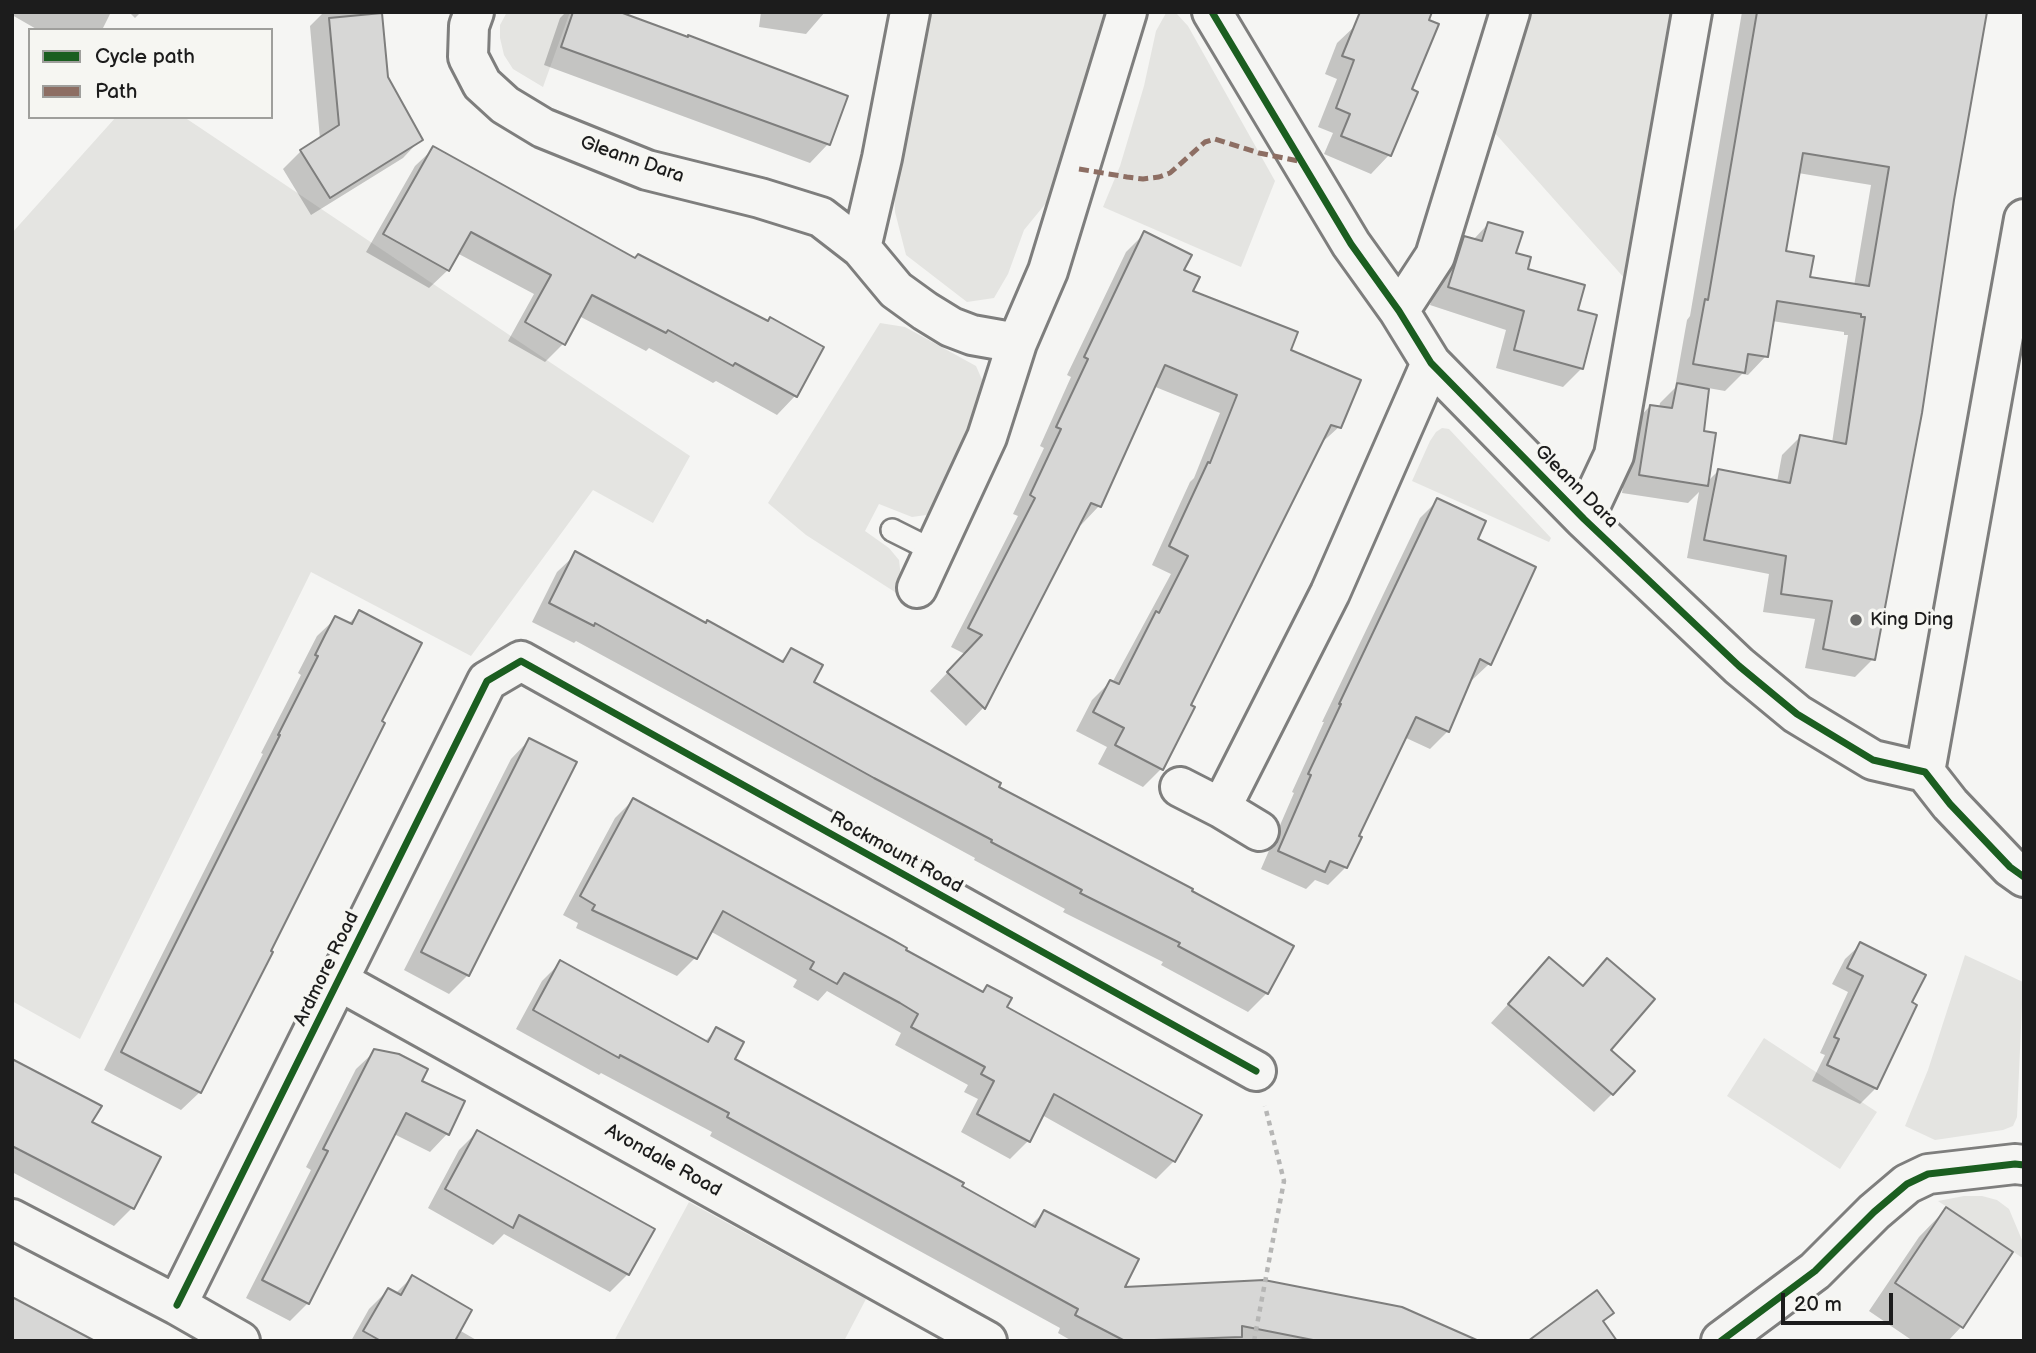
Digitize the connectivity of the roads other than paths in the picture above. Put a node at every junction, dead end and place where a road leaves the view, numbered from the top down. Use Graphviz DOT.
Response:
graph roads {
  1 [pos="474,12"];
  2 [pos="910,12"];
  3 [pos="1127,12"];
  4 [pos="1212,12"];
  5 [pos="1510,12"];
  6 [pos="1692,12"];
  7 [pos="2024,219"];
  8 [pos="860,248"];
  9 [pos="1399,311"];
  10 [pos="1017,343"];
  11 [pos="1431,363"];
  12 [pos="1584,519"];
  13 [pos="892,530"];
  14 [pos="934,551"];
  15 [pos="917,588"];
  16 [pos="521,662"];
  17 [pos="1925,772"];
  18 [pos="1180,787"];
  19 [pos="1221,808"];
  20 [pos="1259,831"];
  21 [pos="2024,877"];
  22 [pos="339,981"];
  23 [pos="1256,1071"];
  24 [pos="2024,1165"];
  25 [pos="12,1219"];
  26 [pos="177,1305"];
  27 [pos="240,1341"];
  28 [pos="987,1341"];
  29 [pos="1721,1341"];
  1 -- 8 [label="street, Gleann Dara"];
  2 -- 8 [label="street"];
  3 -- 10 [label="street"];
  4 -- 9 [label="street, Gleann Dara"];
  5 -- 9 [label="street"];
  6 -- 12 [label="street, Gleann Dara"];
  7 -- 17 [label="street"];
  8 -- 10 [label="street, Gleann Dara"];
  9 -- 11 [label="street, Gleann Dara"];
  10 -- 14 [label="street"];
  11 -- 12 [label="street, Gleann Dara"];
  11 -- 19 [label="street"];
  12 -- 17 [label="street, Gleann Dara"];
  13 -- 14 [label="lane"];
  14 -- 15 [label="street"];
  16 -- 22 [label="street, Ardmore Road"];
  16 -- 23 [label="street, Rockmount Road"];
  17 -- 21 [label="street"];
  18 -- 19 [label="street"];
  19 -- 20 [label="street"];
  22 -- 26 [label="street, Ardmore Road"];
  22 -- 28 [label="street, Avondale Road"];
  24 -- 29 [label="street"];
  25 -- 26 [label="street"];
  26 -- 27 [label="street"];
}
